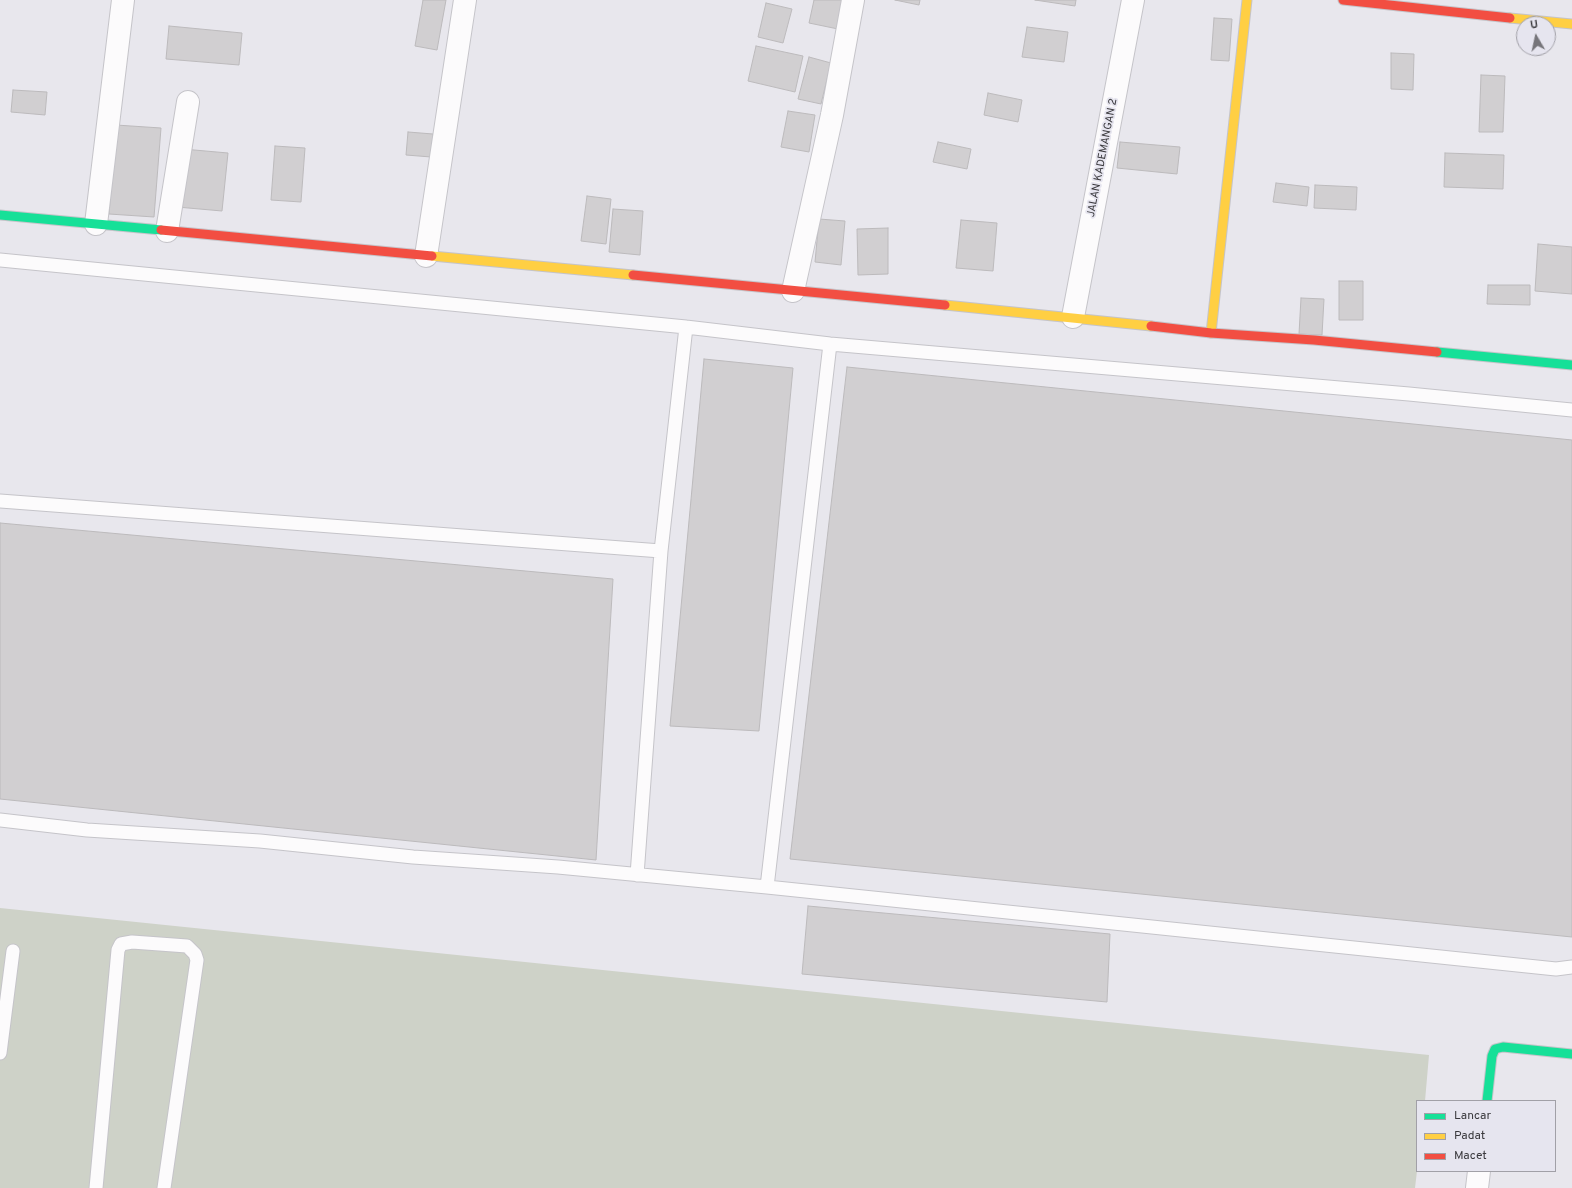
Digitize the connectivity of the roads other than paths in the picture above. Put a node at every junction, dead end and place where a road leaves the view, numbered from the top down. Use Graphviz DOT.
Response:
graph roads {
  1 [pos="123,0"];
  2 [pos="465,0"];
  3 [pos="853,0"];
  4 [pos="1133,0"];
  5 [pos="1247,0"];
  6 [pos="1343,0"];
  7 [pos="1455,6"];
  8 [pos="1572,24"];
  9 [pos="188,102"];
  10 [pos="0,215"];
  11 [pos="96,224"];
  12 [pos="167,231"];
  13 [pos="426,256"];
  14 [pos="0,260"];
  15 [pos="794,291"];
  16 [pos="1074,317"];
  17 [pos="686,327"];
  18 [pos="1211,333"];
  19 [pos="830,344"];
  20 [pos="1572,365"];
  21 [pos="1572,410"];
  22 [pos="0,501"];
  23 [pos="661,551"];
  24 [pos="0,820"];
  25 [pos="637,875"];
  26 [pos="768,887"];
  27 [pos="13,951"];
  28 [pos="1572,967"];
  29 [pos="0,1052"];
  30 [pos="1572,1054"];
  31 [pos="1487,1100"];
  32 [pos="1479,1172"];
  33 [pos="96,1188"];
  34 [pos="164,1188"];
  35 [pos="1477,1188"];
  1 -- 11 [label="street"];
  2 -- 13 [label="street"];
  3 -- 15 [label="street"];
  4 -- 16 [label="street, JALAN KADEMANGAN 2"];
  5 -- 18 [label="street"];
  6 -- 7 [label="street"];
  7 -- 8 [label="street"];
  9 -- 12 [label="street"];
  10 -- 11 [label="street"];
  11 -- 12 [label="street"];
  12 -- 13 [label="street"];
  13 -- 15 [label="street"];
  14 -- 17 [label="lane"];
  15 -- 16 [label="street"];
  16 -- 18 [label="street"];
  17 -- 19 [label="lane"];
  17 -- 23 [label="lane"];
  18 -- 20 [label="street"];
  19 -- 21 [label="lane"];
  19 -- 26 [label="lane"];
  22 -- 23 [label="lane"];
  23 -- 25 [label="lane"];
  24 -- 25 [label="lane"];
  25 -- 26 [label="lane"];
  26 -- 28 [label="lane"];
  27 -- 29 [label="lane"];
  30 -- 31 [label="street"];
  32 -- 35 [label="street"];
  33 -- 34 [label="lane"];
}
